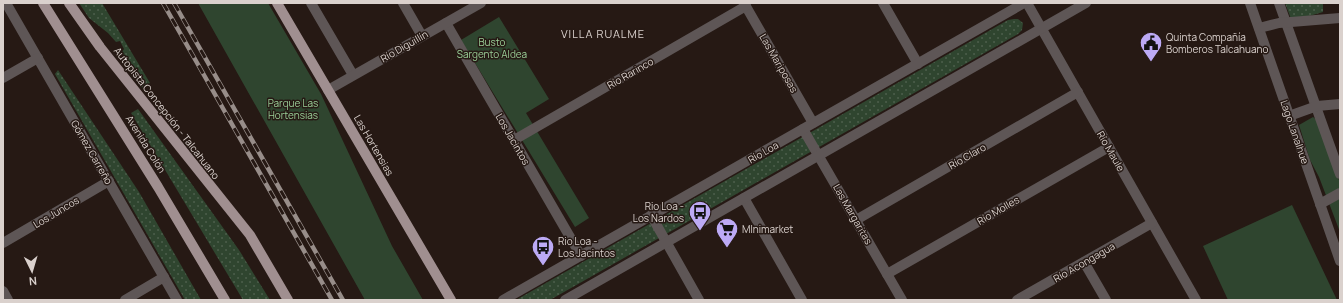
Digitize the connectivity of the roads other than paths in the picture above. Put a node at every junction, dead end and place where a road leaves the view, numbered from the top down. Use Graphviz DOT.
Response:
graph roads {
  1 [pos="6,3"];
  2 [pos="43,3"];
  3 [pos="69,3"];
  4 [pos="277,3"];
  5 [pos="311,3"];
  6 [pos="403,3"];
  7 [pos="481,3"];
  8 [pos="883,3"];
  9 [pos="1025,3"];
  10 [pos="1086,3"];
  11 [pos="1250,3"];
  12 [pos="1279,3"];
  13 [pos="745,4"];
  14 [pos="1340,18"];
  15 [pos="446,23"];
  16 [pos="1287,23"];
  17 [pos="1041,28"];
  18 [pos="1259,28"];
  19 [pos="422,36"];
  20 [pos="38,58"];
  21 [pos="918,64"];
  22 [pos="353,75"];
  23 [pos="3,78"];
  24 [pos="328,90"];
  25 [pos="1078,92"];
  26 [pos="1340,104"];
  27 [pos="1317,106"];
  28 [pos="1289,116"];
  29 [pos="813,123"];
  30 [pos="803,129"];
  31 [pos="514,140"];
  32 [pos="1109,147"];
  33 [pos="819,156"];
  34 [pos="1340,174"];
  35 [pos="109,181"];
  36 [pos="1340,193"];
  37 [pos="744,198"];
  38 [pos="1320,204"];
  39 [pos="651,215"];
  40 [pos="856,220"];
  41 [pos="1152,223"];
  42 [pos="667,242"];
  43 [pos="3,243"];
  44 [pos="581,256"];
  45 [pos="1340,261"];
  46 [pos="1084,262"];
  47 [pos="887,274"];
  48 [pos="164,277"];
  49 [pos="3,291"];
  50 [pos="8,300"];
  51 [pos="125,300"];
  52 [pos="177,300"];
  53 [pos="225,300"];
  54 [pos="288,300"];
  55 [pos="451,300"];
  56 [pos="503,300"];
  57 [pos="565,300"];
  58 [pos="699,300"];
  59 [pos="802,300"];
  60 [pos="902,300"];
  61 [pos="1017,300"];
  62 [pos="1106,300"];
  63 [pos="1196,300"];
  1 -- 20 [label="street, Gómez Carreño"];
  2 -- 53 [label="main road, Avenida Colón"];
  3 -- 54 [label="main road, Autopista Concepción - Talcahuano"];
  4 -- 24 [label="main road, Las Hortensias"];
  5 -- 22 [label="street"];
  6 -- 19 [label="street"];
  7 -- 15 [label="street, Río Diguillín"];
  8 -- 21 [label="street"];
  9 -- 17 [label="street, Río Maule"];
  9 -- 21 [label="street, Río Loa"];
  10 -- 17 [label="street"];
  11 -- 18 [label="street, Lago Lanalhue"];
  12 -- 16 [label="street"];
  13 -- 29 [label="street, Las Mariposas"];
  13 -- 31 [label="street, Río Rarinco"];
  14 -- 16 [label="street"];
  15 -- 19 [label="street, Río Diguillín"];
  15 -- 31 [label="street, Los Jacintos"];
  16 -- 18 [label="street"];
  16 -- 27 [label="street"];
  17 -- 25 [label="street, Río Maule"];
  17 -- 33 [label="street"];
  18 -- 28 [label="street, Lago Lanalhue"];
  19 -- 22 [label="street, Río Diguillín"];
  20 -- 23 [label="street"];
  20 -- 35 [label="street, Gómez Carreño"];
  21 -- 29 [label="street, Río Loa"];
  22 -- 24 [label="street, Río Diguillín"];
  24 -- 55 [label="main road, Las Hortensias"];
  25 -- 32 [label="street, Río Maule"];
  25 -- 40 [label="street, Río Claro"];
  26 -- 27 [label="street"];
  27 -- 28 [label="street"];
  27 -- 34 [label="street"];
  28 -- 38 [label="street, Lago Lanalhue"];
  29 -- 30 [label="street, Río Loa"];
  30 -- 33 [label="street, Las Margaritas"];
  30 -- 39 [label="street, Río Loa"];
  31 -- 44 [label="street, Los Jacintos"];
  32 -- 41 [label="street, Río Maule"];
  32 -- 47 [label="street, Río Molles"];
  33 -- 37 [label="street"];
  33 -- 40 [label="street, Las Margaritas"];
  35 -- 43 [label="street, Los Juncos"];
  35 -- 48 [label="street, Gómez Carreño"];
  36 -- 38 [label="street"];
  37 -- 42 [label="street"];
  37 -- 59 [label="street"];
  38 -- 45 [label="street, Lago Lanalhue"];
  39 -- 42 [label="street"];
  39 -- 44 [label="street, Río Loa"];
  40 -- 47 [label="street, Las Margaritas"];
  41 -- 46 [label="street, Río Acongagua"];
  41 -- 63 [label="street, Río Maule"];
  42 -- 57 [label="street"];
  42 -- 58 [label="street"];
  44 -- 56 [label="street, Río Loa"];
  46 -- 61 [label="street, Río Acongagua"];
  46 -- 62 [label="street"];
  47 -- 60 [label="street, Las Margaritas"];
  48 -- 51 [label="street"];
  48 -- 52 [label="street, Gómez Carreño"];
  49 -- 50 [label="street"];
}
